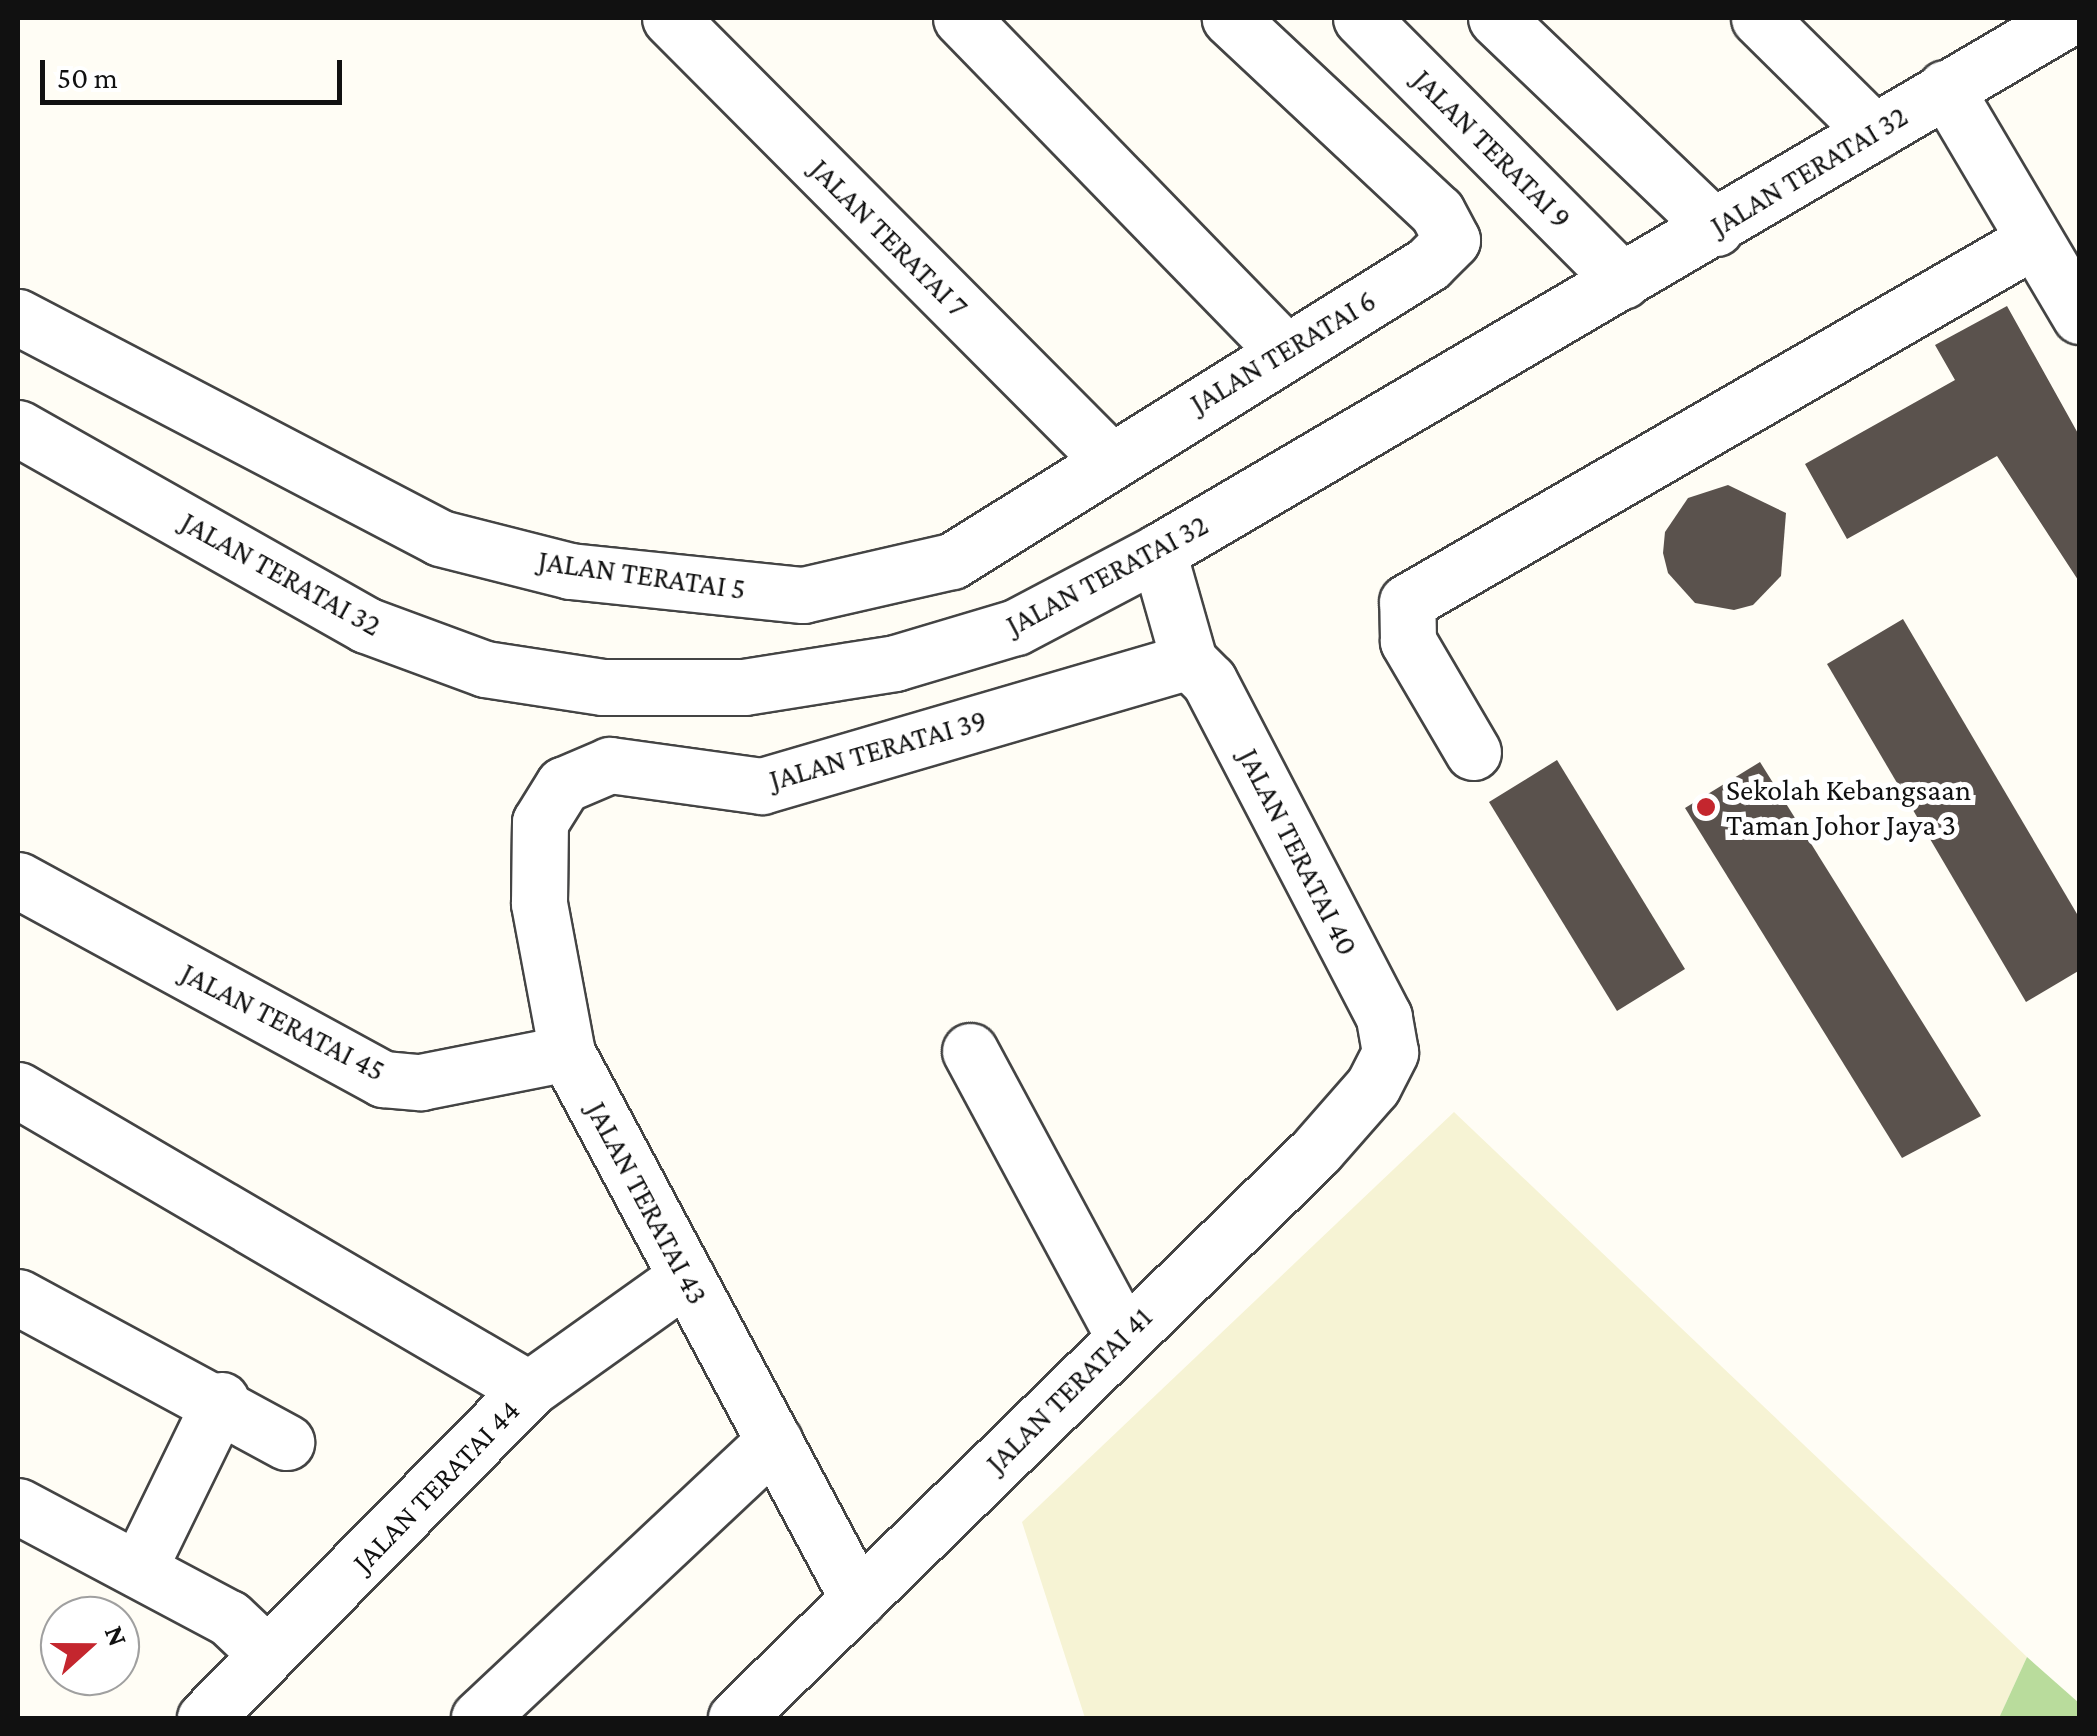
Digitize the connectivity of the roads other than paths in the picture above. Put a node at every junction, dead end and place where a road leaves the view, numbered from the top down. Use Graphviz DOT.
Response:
graph roads {
  1 [pos="670,18"];
  2 [pos="960,18"];
  3 [pos="1230,18"];
  4 [pos="1361,18"];
  5 [pos="1496,18"];
  6 [pos="1759,18"];
  7 [pos="2039,24"];
  8 [pos="1944,88"];
  9 [pos="1874,132"];
  10 [pos="1716,228"];
  11 [pos="2034,240"];
  12 [pos="1623,282"];
  13 [pos="2080,316"];
  14 [pos="18,318"];
  15 [pos="1285,350"];
  16 [pos="18,428"];
  17 [pos="1108,458"];
  18 [pos="1158,552"];
  19 [pos="952,562"];
  20 [pos="970,644"];
  21 [pos="1189,661"];
  22 [pos="1473,752"];
  23 [pos="564,785"];
  24 [pos="18,880"];
  25 [pos="970,1050"];
  26 [pos="1390,1052"];
  27 [pos="567,1053"];
  28 [pos="18,1090"];
  29 [pos="686,1276"];
  30 [pos="18,1297"];
  31 [pos="1123,1335"];
  32 [pos="529,1388"];
  33 [pos="221,1400"];
  34 [pos="286,1442"];
  35 [pos="774,1442"];
  36 [pos="18,1506"];
  37 [pos="139,1568"];
  38 [pos="858,1599"];
  39 [pos="267,1654"];
  40 [pos="759,1707"];
  41 [pos="205,1718"];
  42 [pos="479,1718"];
  1 -- 17 [label="street, JALAN TERATAI 7"];
  2 -- 15 [label="street"];
  3 -- 15 [label="street, JALAN TERATAI 6"];
  4 -- 12 [label="street, JALAN TERATAI 9"];
  5 -- 10 [label="street"];
  6 -- 9 [label="street"];
  7 -- 8 [label="street, JALAN TERATAI 32"];
  8 -- 9 [label="street, JALAN TERATAI 32"];
  8 -- 11 [label="street"];
  9 -- 10 [label="street, JALAN TERATAI 32"];
  10 -- 12 [label="street, JALAN TERATAI 32"];
  11 -- 13 [label="street"];
  11 -- 22 [label="street"];
  12 -- 18 [label="street, JALAN TERATAI 32"];
  14 -- 19 [label="street, JALAN TERATAI 5"];
  15 -- 17 [label="street, JALAN TERATAI 6"];
  16 -- 20 [label="street, JALAN TERATAI 32"];
  17 -- 19 [label="street, JALAN TERATAI 5"];
  18 -- 20 [label="street, JALAN TERATAI 32"];
  18 -- 21 [label="street"];
  19 -- 20 [label="street"];
  21 -- 23 [label="street, JALAN TERATAI 39"];
  21 -- 26 [label="street, JALAN TERATAI 40"];
  23 -- 27 [label="street, JALAN TERATAI 43"];
  24 -- 27 [label="street, JALAN TERATAI 45"];
  25 -- 31 [label="street"];
  26 -- 31 [label="street, JALAN TERATAI 41"];
  27 -- 29 [label="street, JALAN TERATAI 43"];
  28 -- 32 [label="street"];
  29 -- 32 [label="street, JALAN TERATAI 44"];
  29 -- 35 [label="street, JALAN TERATAI 43"];
  30 -- 33 [label="street"];
  31 -- 38 [label="street, JALAN TERATAI 41"];
  32 -- 39 [label="street, JALAN TERATAI 44"];
  33 -- 34 [label="street"];
  33 -- 37 [label="street"];
  35 -- 38 [label="street, JALAN TERATAI 43"];
  35 -- 42 [label="street"];
  36 -- 37 [label="street"];
  37 -- 39 [label="street"];
  38 -- 40 [label="street, JALAN TERATAI 41"];
  39 -- 41 [label="street, JALAN TERATAI 44"];
}
